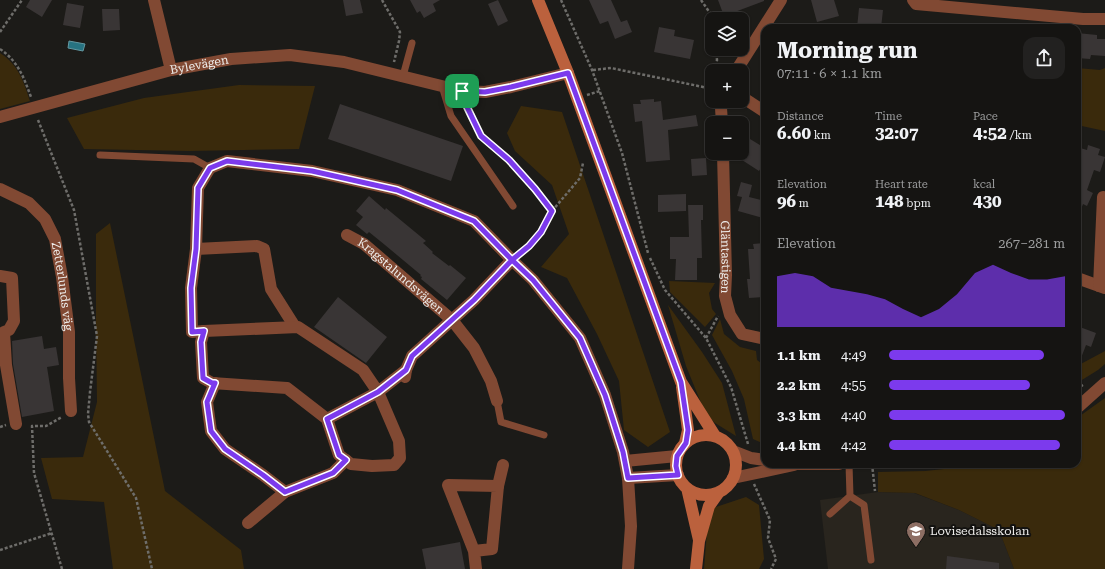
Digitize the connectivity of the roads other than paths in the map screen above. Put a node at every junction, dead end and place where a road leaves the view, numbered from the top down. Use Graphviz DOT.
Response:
graph roads {
  1 [pos="154,0"];
  2 [pos="538,0"];
  3 [pos="781,0"];
  4 [pos="913,0"];
  5 [pos="1105,19"];
  6 [pos="766,24"];
  7 [pos="761,32"];
  8 [pos="412,43"];
  9 [pos="740,64"];
  10 [pos="172,70"];
  11 [pos="568,73"];
  12 [pos="403,76"];
  13 [pos="442,86"];
  14 [pos="749,101"];
  15 [pos="761,109"];
  16 [pos="0,117"];
  17 [pos="100,155"];
  18 [pos="723,160"];
  19 [pos="210,168"];
  20 [pos="0,189"];
  21 [pos="1103,197"];
  22 [pos="513,206"];
  23 [pos="347,235"];
  24 [pos="196,249"];
  25 [pos="512,260"];
  26 [pos="0,276"];
  27 [pos="1081,279"];
  28 [pos="1102,287"];
  29 [pos="452,320"];
  30 [pos="295,327"];
  31 [pos="204,331"];
  32 [pos="761,338"];
  33 [pos="4,370"];
  34 [pos="681,382"];
  35 [pos="215,383"];
  36 [pos="1105,383"];
  37 [pos="378,392"];
  38 [pos="497,401"];
  39 [pos="1081,404"];
  40 [pos="71,411"];
  41 [pos="327,419"];
  42 [pos="16,424"];
  43 [pos="544,435"];
  44 [pos="715,436"];
  45 [pos="686,443"];
  46 [pos="734,451"];
  47 [pos="677,456"];
  48 [pos="761,459"];
  49 [pos="346,460"];
  50 [pos="625,461"];
  51 [pos="503,465"];
  52 [pos="776,468"];
  53 [pos="849,468"];
  54 [pos="678,475"];
  55 [pos="628,478"];
  56 [pos="733,478"];
  57 [pos="498,486"];
  58 [pos="687,488"];
  59 [pos="285,492"];
  60 [pos="719,492"];
  61 [pos="850,496"];
  62 [pos="830,514"];
  63 [pos="248,523"];
  64 [pos="699,541"];
  65 [pos="474,552"];
  66 [pos="872,560"];
  67 [pos="476,569"];
  68 [pos="628,569"];
  69 [pos="696,569"];
  1 -- 10 [label="street"];
  2 -- 11 [label="main road"];
  3 -- 6 [label="street"];
  4 -- 5 [label="street"];
  7 -- 9 [label="street"];
  8 -- 12 [label="lane"];
  10 -- 12 [label="street, Bylevägen"];
  10 -- 16 [label="street, Bylevägen"];
  11 -- 13 [label="street, Bylevägen"];
  11 -- 34 [label="main road"];
  12 -- 13 [label="street, Bylevägen"];
  13 -- 22 [label="lane"];
  14 -- 15 [label="street"];
  17 -- 19 [label="lane"];
  18 -- 32 [label="street, Gläntastigen"];
  19 -- 24 [label="street"];
  19 -- 25 [label="street"];
  20 -- 40 [label="street, Zetterlunds väg"];
  21 -- 28 [label="street"];
  23 -- 29 [label="street, Kragstalundsvägen"];
  24 -- 30 [label="street"];
  24 -- 31 [label="street"];
  25 -- 29 [label="street, Kragstalundsvägen"];
  25 -- 50 [label="street"];
  26 -- 33 [label="street"];
  27 -- 28 [label="street"];
  29 -- 37 [label="street, Kragstalundsvägen"];
  29 -- 38 [label="street, Kragstalundsvägen"];
  30 -- 31 [label="street"];
  30 -- 37 [label="street"];
  31 -- 35 [label="street"];
  33 -- 42 [label="street"];
  34 -- 44 [label="main road"];
  34 -- 45 [label="main road"];
  35 -- 41 [label="street"];
  35 -- 59 [label="street"];
  36 -- 39 [label="street"];
  37 -- 41 [label="street"];
  37 -- 49 [label="street"];
  38 -- 43 [label="lane"];
  41 -- 49 [label="street"];
  44 -- 45 [label="main road"];
  44 -- 46 [label="main road"];
  45 -- 47 [label="main road"];
  46 -- 48 [label="street"];
  46 -- 56 [label="main road"];
  47 -- 50 [label="street"];
  47 -- 54 [label="main road"];
  49 -- 59 [label="street"];
  50 -- 55 [label="street"];
  51 -- 57 [label="street"];
  52 -- 56 [label="street"];
  53 -- 61 [label="lane"];
  54 -- 55 [label="street"];
  54 -- 58 [label="main road"];
  55 -- 68 [label="street"];
  56 -- 60 [label="main road"];
  57 -- 65 [label="street"];
  57 -- 65 [label="street"];
  58 -- 60 [label="main road"];
  58 -- 64 [label="main road"];
  59 -- 63 [label="street"];
  60 -- 64 [label="main road"];
  61 -- 62 [label="lane"];
  61 -- 66 [label="lane"];
  64 -- 69 [label="main road"];
  65 -- 67 [label="street"];
}
